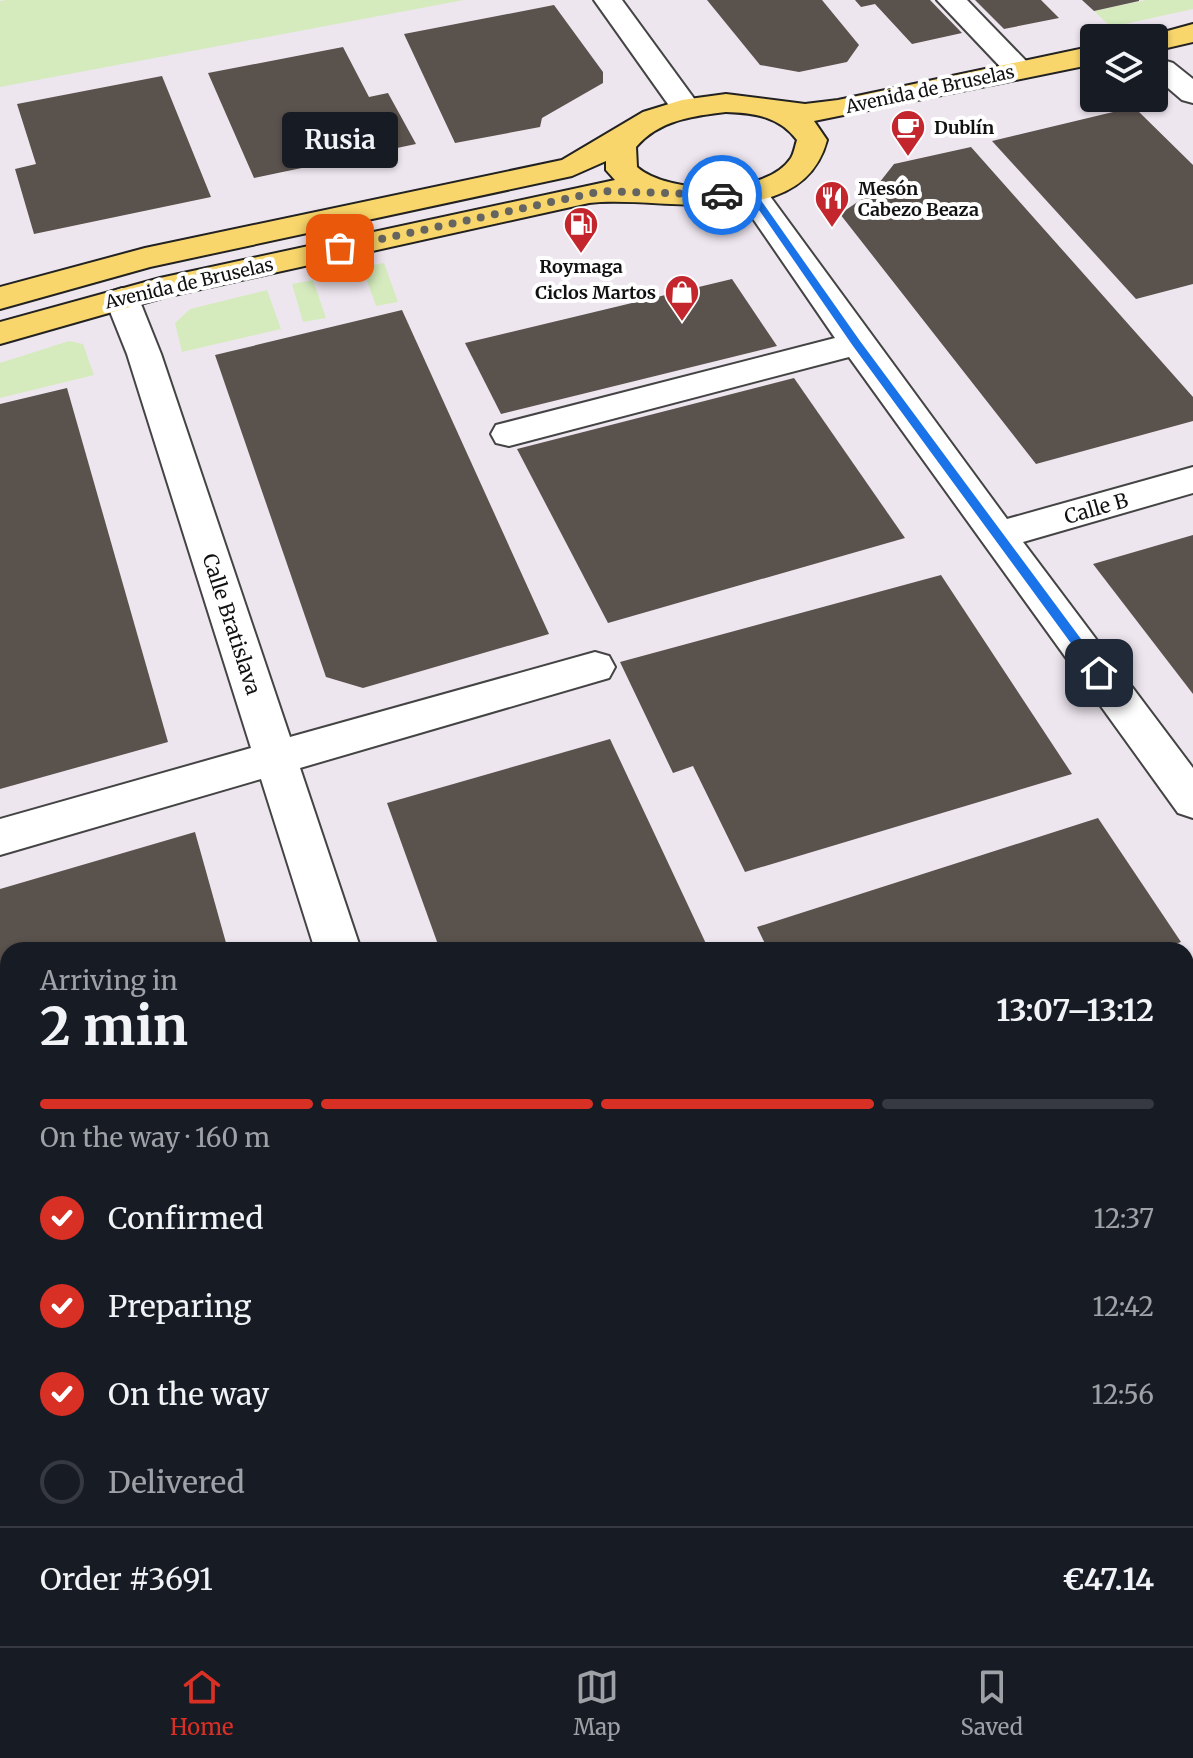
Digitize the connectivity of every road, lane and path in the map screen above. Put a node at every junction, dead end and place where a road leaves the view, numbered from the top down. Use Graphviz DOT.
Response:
graph roads {
  1 [pos="608,0"];
  2 [pos="951,0"];
  3 [pos="1193,33"];
  4 [pos="1168,51"];
  5 [pos="1080,58"];
  6 [pos="1168,61"];
  7 [pos="1193,62"];
  8 [pos="1019,70"];
  9 [pos="1168,71"];
  10 [pos="1080,86"];
  11 [pos="1193,94"];
  12 [pos="765,107"];
  13 [pos="686,108"];
  14 [pos="626,137"];
  15 [pos="805,163"];
  16 [pos="750,191"];
  17 [pos="662,193"];
  18 [pos="116,283"];
  19 [pos="0,298"];
  20 [pos="0,333"];
  21 [pos="857,344"];
  22 [pos="509,434"];
  23 [pos="1193,480"];
  24 [pos="999,535"];
  25 [pos="595,667"];
  26 [pos="276,759"];
  27 [pos="1193,801"];
  28 [pos="0,837"];
  29 [pos="335,942"];
  1 -- 13 [label="street"];
  2 -- 8 [label="street"];
  3 -- 4 [label="main road"];
  5 -- 8 [label="main road, Avenida de Bruselas"];
  6 -- 7 [label="main road"];
  8 -- 12 [label="main road, Avenida de Bruselas"];
  9 -- 11 [label="street"];
  10 -- 15 [label="main road, Avenida de Bruselas"];
  12 -- 13 [label="main road, Avenida de Bruselas"];
  12 -- 15 [label="main road"];
  13 -- 14 [label="main road, Avenida de Bruselas"];
  14 -- 17 [label="main road"];
  14 -- 18 [label="main road, Avenida de Bruselas"];
  15 -- 16 [label="main road, Avenida de Bruselas"];
  16 -- 17 [label="main road, Avenida de Bruselas"];
  16 -- 21 [label="street"];
  17 -- 18 [label="main road, Avenida de Bruselas"];
  18 -- 19 [label="main road, Avenida de Bruselas"];
  18 -- 20 [label="main road, Avenida de Bruselas"];
  18 -- 26 [label="street, Calle Bratislava"];
  21 -- 22 [label="street"];
  21 -- 24 [label="street"];
  23 -- 24 [label="street, Calle B"];
  24 -- 27 [label="street"];
  25 -- 26 [label="street"];
  26 -- 28 [label="street"];
  26 -- 29 [label="street, Calle Bratislava"];
}
